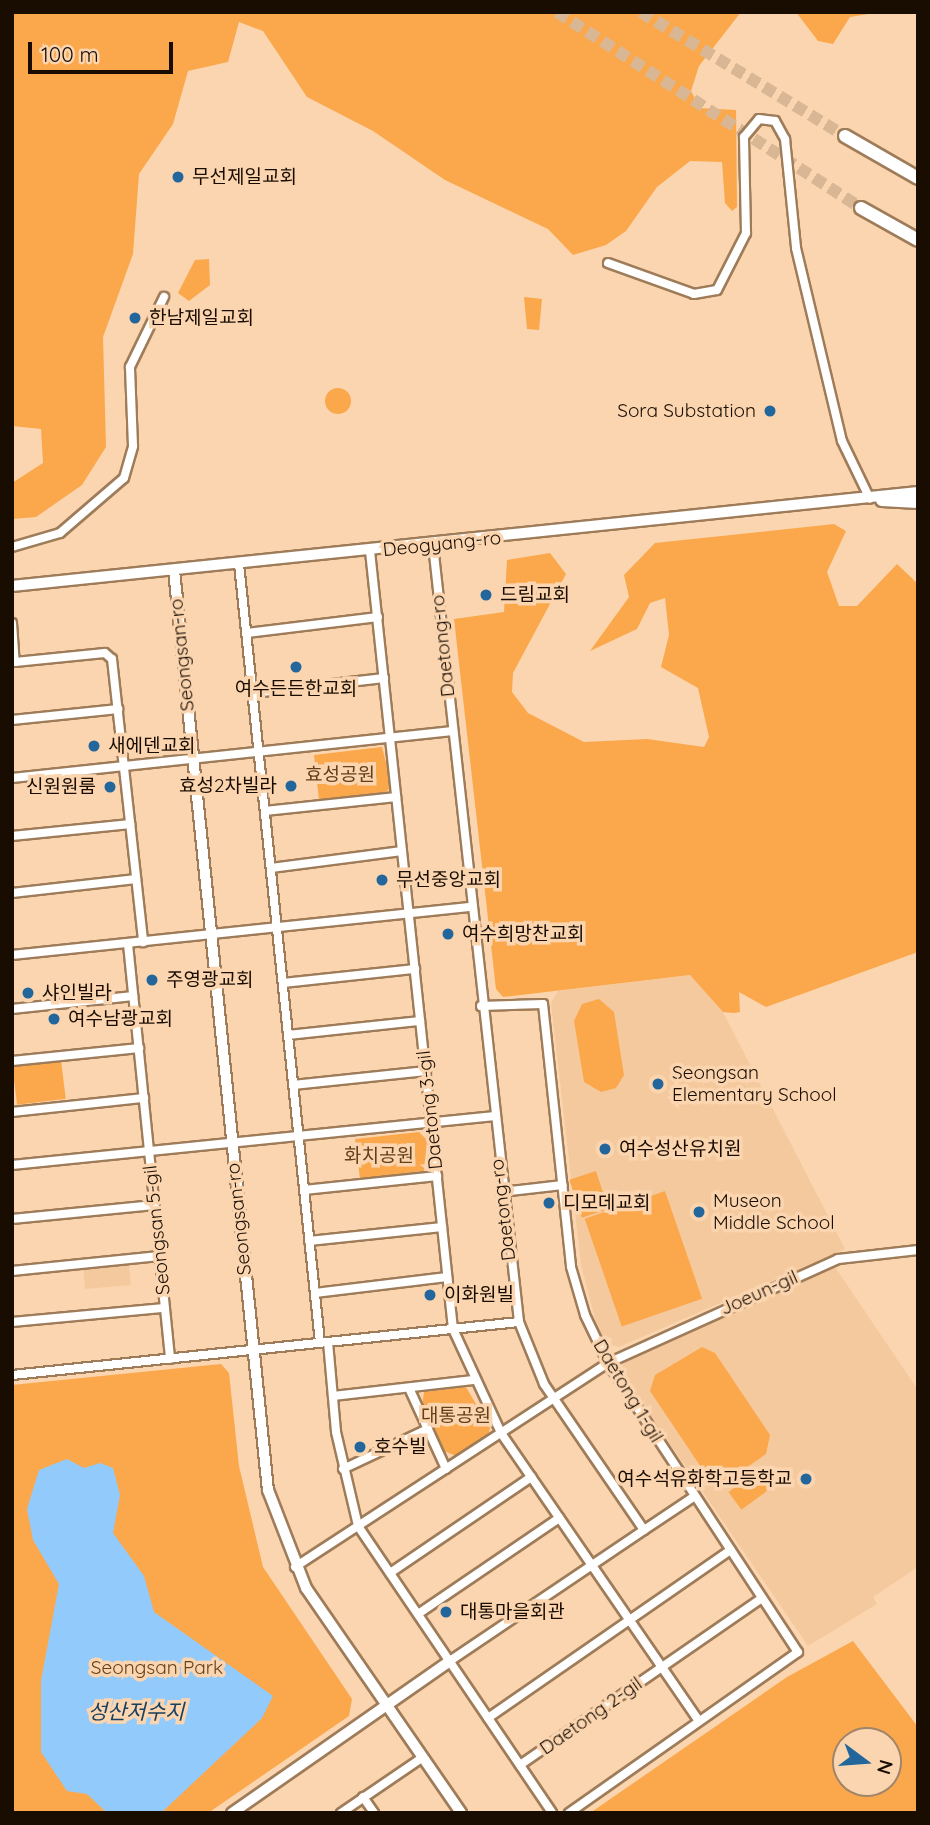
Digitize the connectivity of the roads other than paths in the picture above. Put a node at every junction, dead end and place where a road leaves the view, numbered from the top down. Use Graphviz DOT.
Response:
graph roads {
  1 [pos="845,136"];
  2 [pos="918,178"];
  3 [pos="861,208"];
  4 [pos="918,240"];
  5 [pos="608,263"];
  6 [pos="164,297"];
  7 [pos="918,492"];
  8 [pos="876,501"];
  9 [pos="918,502"];
  10 [pos="433,545"];
  11 [pos="12,547"];
  12 [pos="370,551"];
  13 [pos="239,564"];
  14 [pos="174,570"];
  15 [pos="12,586"];
  16 [pos="377,617"];
  17 [pos="12,623"];
  18 [pos="247,633"];
  19 [pos="14,662"];
  20 [pos="384,678"];
  21 [pos="253,693"];
  22 [pos="118,709"];
  23 [pos="12,720"];
  24 [pos="452,731"];
  25 [pos="390,740"];
  26 [pos="259,752"];
  27 [pos="193,760"];
  28 [pos="124,767"];
  29 [pos="12,778"];
  30 [pos="397,797"];
  31 [pos="265,811"];
  32 [pos="130,824"];
  33 [pos="12,836"];
  34 [pos="402,851"];
  35 [pos="271,867"];
  36 [pos="136,879"];
  37 [pos="12,892"];
  38 [pos="471,907"];
  39 [pos="409,914"];
  40 [pos="277,927"];
  41 [pos="210,934"];
  42 [pos="143,942"];
  43 [pos="128,944"];
  44 [pos="12,955"];
  45 [pos="415,969"];
  46 [pos="283,983"];
  47 [pos="134,996"];
  48 [pos="481,1006"];
  49 [pos="12,1009"];
  50 [pos="420,1021"];
  51 [pos="288,1035"];
  52 [pos="139,1048"];
  53 [pos="12,1060"];
  54 [pos="426,1071"];
  55 [pos="293,1085"];
  56 [pos="144,1098"];
  57 [pos="12,1112"];
  58 [pos="492,1116"];
  59 [pos="431,1124"];
  60 [pos="299,1138"];
  61 [pos="231,1144"];
  62 [pos="149,1152"];
  63 [pos="12,1165"];
  64 [pos="437,1176"];
  65 [pos="563,1185"];
  66 [pos="304,1190"];
  67 [pos="500,1192"];
  68 [pos="154,1205"];
  69 [pos="12,1219"];
  70 [pos="442,1227"];
  71 [pos="309,1241"];
  72 [pos="918,1251"];
  73 [pos="159,1256"];
  74 [pos="12,1271"];
  75 [pos="447,1277"];
  76 [pos="315,1293"];
  77 [pos="164,1308"];
  78 [pos="12,1322"];
  79 [pos="519,1322"];
  80 [pos="453,1329"];
  81 [pos="324,1342"];
  82 [pos="252,1350"];
  83 [pos="170,1359"];
  84 [pos="608,1363"];
  85 [pos="12,1375"];
  86 [pos="473,1380"];
  87 [pos="409,1388"];
  88 [pos="333,1396"];
  89 [pos="554,1398"];
  90 [pos="428,1429"];
  91 [pos="501,1433"];
  92 [pos="343,1469"];
  93 [pos="446,1469"];
  94 [pos="531,1477"];
  95 [pos="695,1496"];
  96 [pos="559,1518"];
  97 [pos="358,1526"];
  98 [pos="644,1530"];
  99 [pos="731,1550"];
  100 [pos="591,1564"];
  101 [pos="295,1567"];
  102 [pos="390,1573"];
  103 [pos="762,1598"];
  104 [pos="418,1614"];
  105 [pos="630,1620"];
  106 [pos="450,1661"];
  107 [pos="662,1667"];
  108 [pos="386,1705"];
  109 [pos="488,1718"];
  110 [pos="699,1721"];
  111 [pos="423,1758"];
  112 [pos="520,1765"];
  113 [pos="363,1797"];
  114 [pos="246,1809"];
  115 [pos="232,1813"];
  116 [pos="341,1813"];
  117 [pos="374,1813"];
  118 [pos="461,1813"];
  119 [pos="552,1813"];
  120 [pos="569,1813"];
  1 -- 2 [label="main road"];
  3 -- 4 [label="main road"];
  5 -- 8 [label="street"];
  6 -- 11 [label="street"];
  7 -- 8 [label="street, Deogyang-ro"];
  8 -- 9 [label="main road"];
  8 -- 10 [label="street, Deogyang-ro"];
  10 -- 12 [label="street, Deogyang-ro"];
  10 -- 24 [label="street, Daetong-ro"];
  12 -- 13 [label="street, Deogyang-ro"];
  12 -- 16 [label="street, Daetong 3-gil"];
  13 -- 14 [label="street, Deogyang-ro"];
  13 -- 18 [label="street, Daetong 2-gil"];
  14 -- 15 [label="street, Deogyang-ro"];
  14 -- 27 [label="street, Seongsan-ro"];
  16 -- 18 [label="street"];
  16 -- 20 [label="street, Daetong 3-gil"];
  17 -- 19 [label="street"];
  18 -- 21 [label="street, Daetong 2-gil"];
  19 -- 22 [label="street"];
  20 -- 21 [label="street"];
  20 -- 25 [label="street, Daetong 3-gil"];
  21 -- 26 [label="street, Daetong 2-gil"];
  22 -- 23 [label="street"];
  22 -- 28 [label="street"];
  24 -- 25 [label="street"];
  24 -- 38 [label="street, Daetong-ro"];
  25 -- 26 [label="street"];
  25 -- 30 [label="street, Daetong 3-gil"];
  26 -- 27 [label="street"];
  26 -- 31 [label="street, Daetong 2-gil"];
  27 -- 28 [label="street"];
  27 -- 41 [label="street, Seongsan-ro"];
  28 -- 29 [label="street"];
  28 -- 32 [label="street"];
  30 -- 31 [label="street"];
  30 -- 34 [label="street, Daetong 3-gil"];
  31 -- 35 [label="street, Daetong 2-gil"];
  32 -- 33 [label="street"];
  32 -- 36 [label="street"];
  34 -- 35 [label="street"];
  34 -- 39 [label="street, Daetong 3-gil"];
  35 -- 40 [label="street, Daetong 2-gil"];
  36 -- 37 [label="street"];
  36 -- 42 [label="street"];
  38 -- 39 [label="street"];
  38 -- 48 [label="street, Daetong-ro"];
  39 -- 40 [label="street"];
  39 -- 45 [label="street, Daetong 3-gil"];
  40 -- 41 [label="street"];
  40 -- 46 [label="street, Daetong 2-gil"];
  41 -- 42 [label="street"];
  41 -- 61 [label="street, Seongsan-ro"];
  42 -- 43 [label="street"];
  43 -- 44 [label="street"];
  43 -- 47 [label="street, Seongsan 5-gil"];
  45 -- 46 [label="street"];
  45 -- 50 [label="street, Daetong 3-gil"];
  46 -- 51 [label="street, Daetong 2-gil"];
  47 -- 49 [label="street"];
  47 -- 52 [label="street, Seongsan 5-gil"];
  48 -- 58 [label="street, Daetong-ro"];
  48 -- 65 [label="street, Daetong 1-gil"];
  50 -- 51 [label="street"];
  50 -- 54 [label="street, Daetong 3-gil"];
  51 -- 55 [label="street, Daetong 2-gil"];
  52 -- 53 [label="street"];
  52 -- 56 [label="street, Seongsan 5-gil"];
  54 -- 55 [label="street"];
  54 -- 59 [label="street, Daetong 3-gil"];
  55 -- 60 [label="street, Daetong 2-gil"];
  56 -- 57 [label="street"];
  56 -- 62 [label="street, Seongsan 5-gil"];
  58 -- 59 [label="street"];
  58 -- 67 [label="street, Daetong-ro"];
  59 -- 60 [label="street"];
  59 -- 64 [label="street, Daetong 3-gil"];
  60 -- 61 [label="street"];
  60 -- 66 [label="street, Daetong 2-gil"];
  61 -- 62 [label="street"];
  61 -- 82 [label="street, Seongsan-ro"];
  62 -- 63 [label="street"];
  62 -- 68 [label="street, Seongsan 5-gil"];
  64 -- 66 [label="street"];
  64 -- 70 [label="street, Daetong 3-gil"];
  65 -- 67 [label="street"];
  65 -- 84 [label="street, Daetong 1-gil"];
  66 -- 71 [label="street, Daetong 2-gil"];
  67 -- 79 [label="street, Daetong-ro"];
  68 -- 69 [label="street"];
  68 -- 73 [label="street, Seongsan 5-gil"];
  70 -- 71 [label="street"];
  70 -- 75 [label="street, Daetong 3-gil"];
  71 -- 76 [label="street, Daetong 2-gil"];
  72 -- 84 [label="street, Joeun-gil"];
  73 -- 74 [label="street"];
  73 -- 77 [label="street, Seongsan 5-gil"];
  75 -- 76 [label="street"];
  75 -- 80 [label="street, Daetong 3-gil"];
  76 -- 81 [label="street, Daetong 2-gil"];
  77 -- 78 [label="street"];
  77 -- 83 [label="street, Seongsan 5-gil"];
  79 -- 80 [label="street"];
  79 -- 89 [label="street, Daetong-ro"];
  80 -- 81 [label="street"];
  80 -- 86 [label="street, Daetong 3-gil"];
  81 -- 82 [label="street"];
  81 -- 88 [label="street, Daetong 2-gil"];
  82 -- 83 [label="street"];
  82 -- 101 [label="street, Seongsan-ro"];
  83 -- 85 [label="street"];
  84 -- 89 [label="street, Joeun-gil"];
  84 -- 95 [label="street, Daetong 1-gil"];
  86 -- 87 [label="street"];
  86 -- 91 [label="street, Daetong 3-gil"];
  87 -- 88 [label="street"];
  87 -- 90 [label="street"];
  88 -- 92 [label="street, Daetong 2-gil"];
  89 -- 91 [label="street, Joeun-gil"];
  89 -- 98 [label="street, Daetong-ro"];
  90 -- 92 [label="street"];
  90 -- 93 [label="street"];
  91 -- 93 [label="street"];
  91 -- 94 [label="street, Daetong 3-gil"];
  92 -- 97 [label="street, Daetong 2-gil"];
  93 -- 97 [label="street"];
  94 -- 96 [label="street, Daetong 3-gil"];
  94 -- 102 [label="street"];
  95 -- 98 [label="street"];
  95 -- 99 [label="street, Daetong 1-gil"];
  96 -- 100 [label="street, Daetong 3-gil"];
  96 -- 104 [label="street"];
  97 -- 101 [label="street"];
  97 -- 102 [label="street, Daetong 2-gil"];
  98 -- 100 [label="street"];
  99 -- 103 [label="street, Daetong 1-gil"];
  99 -- 105 [label="street"];
  100 -- 105 [label="street, Daetong 3-gil"];
  100 -- 106 [label="street"];
  101 -- 108 [label="street, Seongsan-ro"];
  102 -- 104 [label="street, Daetong 2-gil"];
  103 -- 107 [label="street"];
  103 -- 110 [label="street, Daetong 1-gil"];
  104 -- 106 [label="street, Daetong 2-gil"];
  105 -- 107 [label="street, Daetong 3-gil"];
  105 -- 109 [label="street"];
  106 -- 108 [label="street"];
  106 -- 109 [label="street, Daetong 2-gil"];
  107 -- 110 [label="street, Daetong 3-gil"];
  107 -- 112 [label="street, Daetong 2-gil"];
  108 -- 111 [label="street, Seongsan-ro"];
  108 -- 114 [label="street"];
  109 -- 112 [label="street, Daetong 2-gil"];
  110 -- 120 [label="street, Daetong 1-gil"];
  111 -- 113 [label="street"];
  111 -- 118 [label="street, Seongsan-ro"];
  112 -- 119 [label="street, Daetong 2-gil"];
  113 -- 116 [label="street"];
  113 -- 117 [label="street"];
  114 -- 115 [label="street"];
}
